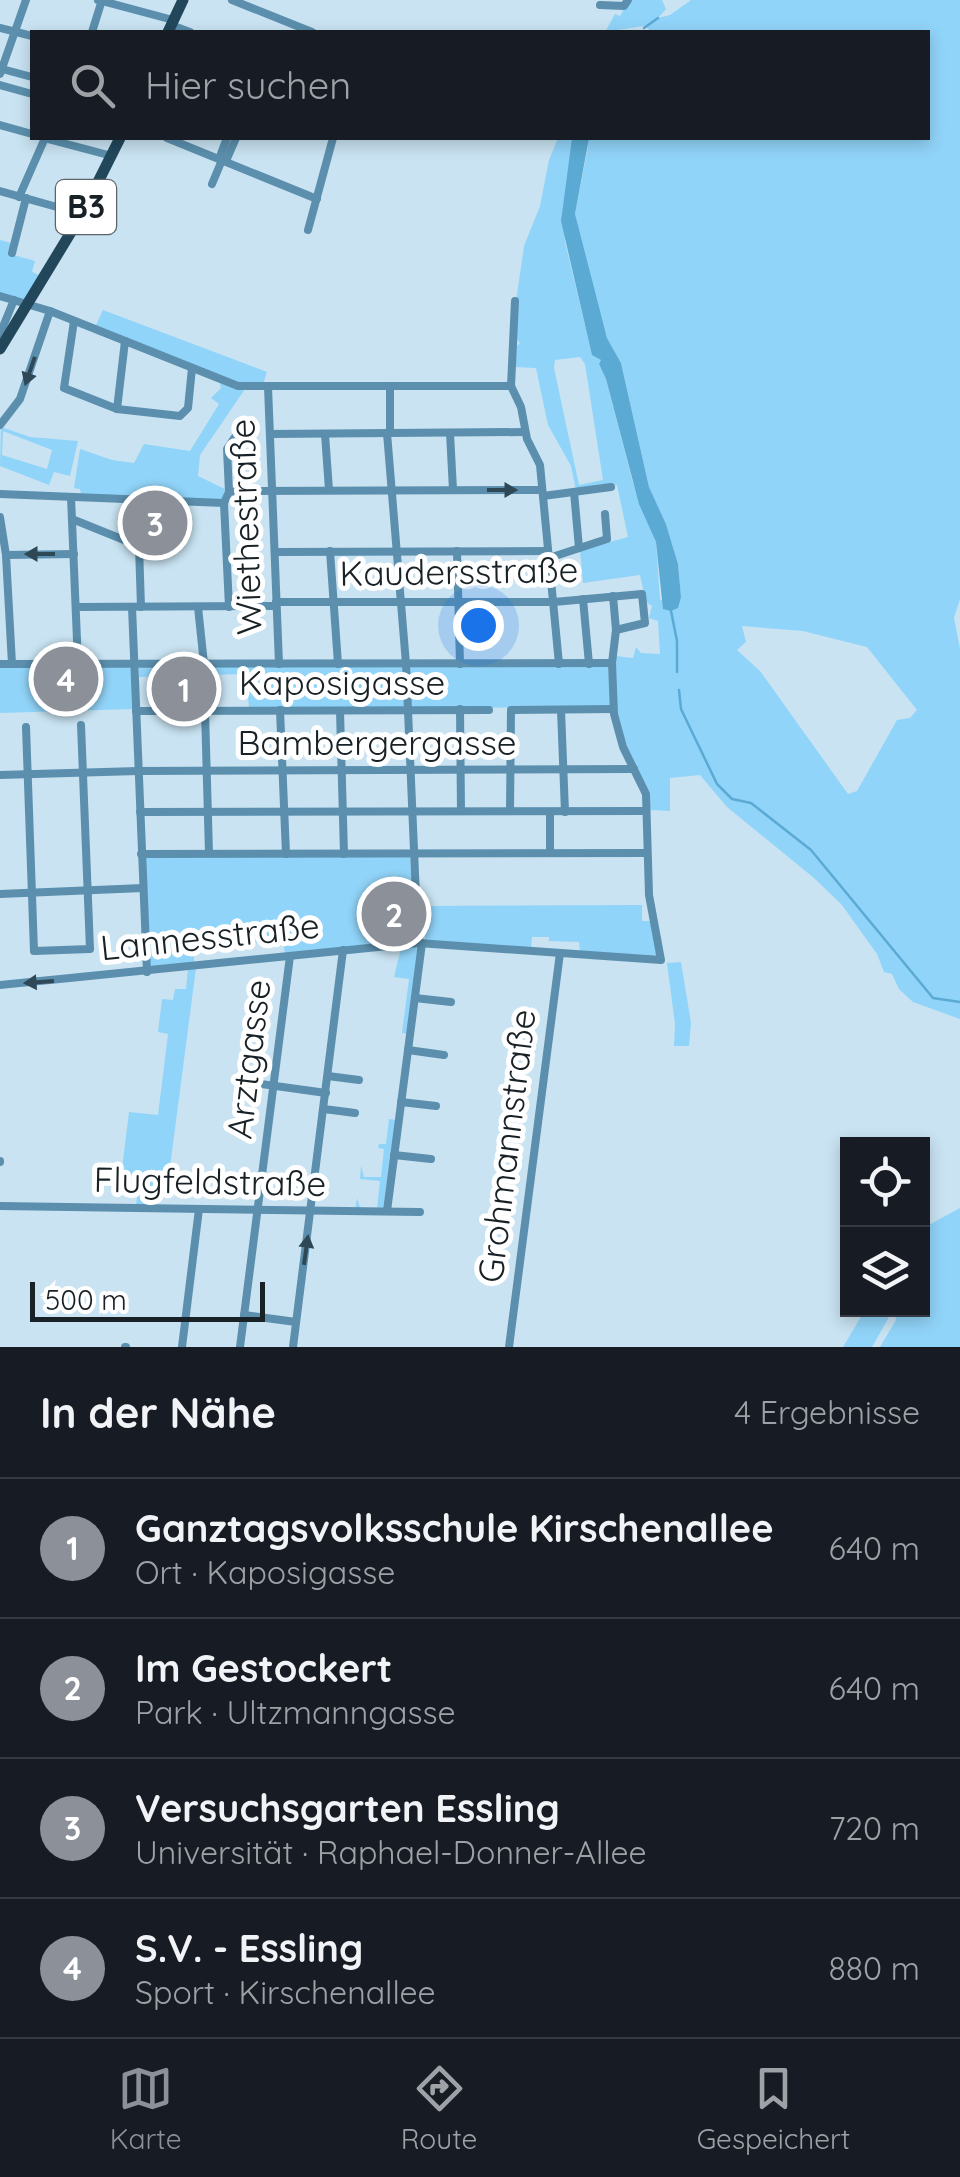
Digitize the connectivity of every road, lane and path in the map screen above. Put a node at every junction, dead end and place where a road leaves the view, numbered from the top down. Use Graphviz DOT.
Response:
graph roads {
  1 [pos="26,0"];
  2 [pos="100,0"];
  3 [pos="182,0"];
  4 [pos="232,0"];
  5 [pos="628,0"];
  6 [pos="600,5"];
  7 [pos="279,19"];
  8 [pos="171,26"];
  9 [pos="0,28"];
  10 [pos="92,30"];
  11 [pos="274,30"];
  12 [pos="307,30"];
  13 [pos="15,32"];
  14 [pos="30,36"];
  15 [pos="1,72"];
  16 [pos="30,77"];
  17 [pos="0,85"];
  18 [pos="30,93"];
  19 [pos="0,126"];
  20 [pos="30,134"];
  21 [pos="44,140"];
  22 [pos="52,140"];
  23 [pos="119,140"];
  24 [pos="172,140"];
  25 [pos="227,140"];
  26 [pos="235,140"];
  27 [pos="332,140"];
  28 [pos="112,156"];
  29 [pos="222,160"];
  30 [pos="212,184"];
  31 [pos="0,191"];
  32 [pos="22,197"];
  33 [pos="316,199"];
  34 [pos="82,214"];
  35 [pos="308,230"];
  36 [pos="12,253"];
  37 [pos="0,296"];
  38 [pos="20,301"];
  39 [pos="515,301"];
  40 [pos="50,312"];
  41 [pos="74,321"];
  42 [pos="0,334"];
  43 [pos="126,341"];
  44 [pos="0,349"];
  45 [pos="192,368"];
  46 [pos="390,386"];
  47 [pos="512,386"];
  48 [pos="268,387"];
  49 [pos="116,409"];
  50 [pos="0,426"];
  51 [pos="240,431"];
  52 [pos="525,432"];
  53 [pos="388,433"];
  54 [pos="450,433"];
  55 [pos="270,434"];
  56 [pos="326,434"];
  57 [pos="611,486"];
  58 [pos="272,490"];
  59 [pos="329,490"];
  60 [pos="392,490"];
  61 [pos="453,490"];
  62 [pos="229,492"];
  63 [pos="574,492"];
  64 [pos="543,493"];
  65 [pos="0,494"];
  66 [pos="71,497"];
  67 [pos="224,503"];
  68 [pos="605,514"];
  69 [pos="0,517"];
  70 [pos="72,519"];
  71 [pos="579,548"];
  72 [pos="330,551"];
  73 [pos="397,551"];
  74 [pos="457,551"];
  75 [pos="274,552"];
  76 [pos="74,554"];
  77 [pos="548,554"];
  78 [pos="6,555"];
  79 [pos="612,596"];
  80 [pos="583,599"];
  81 [pos="334,602"];
  82 [pos="401,602"];
  83 [pos="459,602"];
  84 [pos="554,602"];
  85 [pos="276,604"];
  86 [pos="76,606"];
  87 [pos="229,606"];
  88 [pos="136,607"];
  89 [pos="198,607"];
  90 [pos="616,630"];
  91 [pos="135,663"];
  92 [pos="612,663"];
  93 [pos="0,664"];
  94 [pos="12,664"];
  95 [pos="78,664"];
  96 [pos="204,664"];
  97 [pos="279,664"];
  98 [pos="338,664"];
  99 [pos="406,664"];
  100 [pos="460,664"];
  101 [pos="559,664"];
  102 [pos="589,664"];
  103 [pos="460,709"];
  104 [pos="613,709"];
  105 [pos="280,710"];
  106 [pos="340,710"];
  107 [pos="408,710"];
  108 [pos="489,710"];
  109 [pos="561,710"];
  110 [pos="136,711"];
  111 [pos="204,711"];
  112 [pos="81,724"];
  113 [pos="26,727"];
  114 [pos="634,769"];
  115 [pos="206,770"];
  116 [pos="282,770"];
  117 [pos="410,770"];
  118 [pos="460,770"];
  119 [pos="511,770"];
  120 [pos="563,770"];
  121 [pos="138,771"];
  122 [pos="342,771"];
  123 [pos="83,772"];
  124 [pos="28,774"];
  125 [pos="0,775"];
  126 [pos="461,811"];
  127 [pos="510,811"];
  128 [pos="646,811"];
  129 [pos="140,812"];
  130 [pos="208,812"];
  131 [pos="284,812"];
  132 [pos="342,812"];
  133 [pos="412,812"];
  134 [pos="550,812"];
  135 [pos="565,812"];
  136 [pos="209,853"];
  137 [pos="550,853"];
  138 [pos="647,853"];
  139 [pos="142,854"];
  140 [pos="286,854"];
  141 [pos="344,854"];
  142 [pos="414,854"];
  143 [pos="142,888"];
  144 [pos="88,890"];
  145 [pos="32,893"];
  146 [pos="0,894"];
  147 [pos="420,943"];
  148 [pos="343,950"];
  149 [pos="560,953"];
  150 [pos="290,956"];
  151 [pos="147,972"];
  152 [pos="0,985"];
  153 [pos="415,998"];
  154 [pos="451,1002"];
  155 [pos="408,1050"];
  156 [pos="444,1055"];
  157 [pos="328,1076"];
  158 [pos="359,1080"];
  159 [pos="240,1082"];
  160 [pos="274,1086"];
  161 [pos="326,1092"];
  162 [pos="401,1102"];
  163 [pos="436,1106"];
  164 [pos="324,1109"];
  165 [pos="355,1114"];
  166 [pos="394,1155"];
  167 [pos="431,1159"];
  168 [pos="0,1206"];
  169 [pos="199,1209"];
  170 [pos="257,1210"];
  171 [pos="310,1210"];
  172 [pos="387,1212"];
  173 [pos="420,1212"];
  174 [pos="244,1315"];
  175 [pos="296,1322"];
  176 [pos="182,1347"];
  177 [pos="240,1347"];
  178 [pos="293,1347"];
  179 [pos="509,1347"];
  1 -- 13 [label="street"];
  2 -- 8 [label="street"];
  2 -- 10 [label="street"];
  3 -- 8 [label="main road"];
  4 -- 7 [label="street"];
  5 -- 6 [label="street"];
  7 -- 11 [label="street"];
  7 -- 12 [label="street"];
  9 -- 13 [label="street"];
  13 -- 14 [label="street"];
  13 -- 15 [label="street"];
  15 -- 16 [label="street"];
  17 -- 18 [label="street"];
  19 -- 20 [label="street"];
  21 -- 32 [label="street"];
  22 -- 28 [label="street"];
  23 -- 28 [label="main road, B3"];
  24 -- 29 [label="street"];
  25 -- 29 [label="street"];
  26 -- 29 [label="street"];
  27 -- 33 [label="street"];
  28 -- 34 [label="main road, B3"];
  29 -- 30 [label="street"];
  29 -- 33 [label="street"];
  31 -- 32 [label="street"];
  32 -- 34 [label="street"];
  32 -- 36 [label="street"];
  33 -- 35 [label="street"];
  34 -- 38 [label="main road, B3"];
  37 -- 38 [label="street"];
  38 -- 40 [label="street"];
  38 -- 42 [label="street"];
  38 -- 44 [label="main road, B3"];
  39 -- 47 [label="street"];
  40 -- 41 [label="street"];
  40 -- 50 [label="street, one-way"];
  41 -- 43 [label="street"];
  41 -- 49 [label="street"];
  43 -- 45 [label="street"];
  43 -- 49 [label="street"];
  45 -- 48 [label="street"];
  45 -- 49 [label="street"];
  46 -- 47 [label="street"];
  46 -- 48 [label="street"];
  46 -- 53 [label="street"];
  47 -- 52 [label="street"];
  48 -- 55 [label="street, Wiethestraße"];
  51 -- 62 [label="street"];
  52 -- 54 [label="street"];
  52 -- 64 [label="street"];
  53 -- 54 [label="street"];
  53 -- 56 [label="street"];
  53 -- 60 [label="street"];
  54 -- 61 [label="street"];
  55 -- 56 [label="street"];
  55 -- 58 [label="street, Wiethestraße"];
  56 -- 59 [label="street"];
  57 -- 63 [label="street"];
  58 -- 59 [label="street"];
  58 -- 62 [label="street"];
  58 -- 75 [label="street, Wiethestraße"];
  59 -- 60 [label="street"];
  60 -- 61 [label="street"];
  60 -- 73 [label="street"];
  61 -- 64 [label="street, one-way"];
  62 -- 67 [label="street"];
  63 -- 64 [label="street"];
  63 -- 71 [label="street"];
  64 -- 77 [label="street"];
  65 -- 66 [label="street"];
  66 -- 67 [label="street"];
  66 -- 70 [label="street"];
  67 -- 87 [label="street"];
  68 -- 71 [label="street"];
  69 -- 78 [label="street"];
  70 -- 76 [label="street"];
  70 -- 88 [label="street"];
  71 -- 77 [label="street"];
  72 -- 73 [label="street"];
  72 -- 75 [label="street"];
  72 -- 81 [label="street"];
  73 -- 74 [label="street"];
  73 -- 82 [label="street"];
  74 -- 77 [label="street"];
  74 -- 83 [label="street"];
  75 -- 85 [label="street, Wiethestraße"];
  76 -- 78 [label="street, one-way"];
  76 -- 86 [label="street"];
  77 -- 84 [label="street"];
  78 -- 94 [label="street"];
  79 -- 80 [label="street, Kaudersstraße"];
  79 -- 90 [label="street"];
  79 -- 90 [label="street, Kaudersstraße"];
  80 -- 84 [label="street, Kaudersstraße"];
  80 -- 102 [label="street"];
  81 -- 82 [label="street, Kaudersstraße"];
  81 -- 85 [label="street, Kaudersstraße"];
  81 -- 98 [label="street"];
  82 -- 83 [label="street, Kaudersstraße"];
  82 -- 99 [label="street"];
  83 -- 84 [label="street, Kaudersstraße"];
  83 -- 100 [label="street"];
  84 -- 101 [label="street"];
  85 -- 87 [label="street, Kaudersstraße"];
  85 -- 97 [label="street, Wiethestraße"];
  86 -- 88 [label="street, Kaudersstraße"];
  86 -- 95 [label="street"];
  87 -- 89 [label="street, Kaudersstraße"];
  88 -- 89 [label="street, Kaudersstraße"];
  88 -- 91 [label="street"];
  89 -- 96 [label="street"];
  90 -- 92 [label="street"];
  91 -- 95 [label="street"];
  91 -- 96 [label="street"];
  91 -- 110 [label="street"];
  92 -- 102 [label="street"];
  92 -- 104 [label="street"];
  93 -- 94 [label="street"];
  94 -- 95 [label="street"];
  96 -- 97 [label="street"];
  97 -- 98 [label="street"];
  98 -- 99 [label="street"];
  99 -- 100 [label="street"];
  99 -- 107 [label="street"];
  100 -- 101 [label="street"];
  101 -- 102 [label="street"];
  103 -- 107 [label="street, Kaposigasse"];
  103 -- 108 [label="street, Kaposigasse"];
  103 -- 118 [label="street"];
  104 -- 109 [label="street"];
  104 -- 114 [label="street"];
  105 -- 106 [label="street, Kaposigasse"];
  105 -- 111 [label="street, Kaposigasse"];
  105 -- 116 [label="street"];
  106 -- 107 [label="street, Kaposigasse"];
  106 -- 122 [label="street"];
  107 -- 117 [label="street"];
  109 -- 119 [label="street"];
  109 -- 120 [label="street"];
  110 -- 111 [label="street, Kaposigasse"];
  110 -- 121 [label="street"];
  111 -- 115 [label="street"];
  112 -- 123 [label="street"];
  113 -- 124 [label="street"];
  114 -- 120 [label="street, Bambergergasse"];
  114 -- 128 [label="street"];
  115 -- 116 [label="street, Bambergergasse"];
  115 -- 121 [label="street, Bambergergasse"];
  115 -- 130 [label="street"];
  116 -- 122 [label="street, Bambergergasse"];
  116 -- 131 [label="street"];
  117 -- 118 [label="street, Bambergergasse"];
  117 -- 122 [label="street, Bambergergasse"];
  117 -- 133 [label="street"];
  118 -- 119 [label="street, Bambergergasse"];
  118 -- 126 [label="street"];
  119 -- 120 [label="street, Bambergergasse"];
  119 -- 127 [label="street"];
  120 -- 135 [label="street"];
  121 -- 123 [label="street, Bambergergasse"];
  121 -- 129 [label="street"];
  122 -- 132 [label="street"];
  123 -- 124 [label="street, Bambergergasse"];
  123 -- 144 [label="street"];
  124 -- 125 [label="street, Bambergergasse"];
  124 -- 145 [label="street"];
  126 -- 127 [label="street"];
  126 -- 133 [label="street"];
  127 -- 134 [label="street"];
  128 -- 135 [label="street"];
  128 -- 138 [label="street"];
  129 -- 130 [label="street"];
  129 -- 139 [label="street"];
  130 -- 131 [label="street"];
  130 -- 136 [label="street"];
  131 -- 132 [label="street"];
  131 -- 140 [label="street"];
  132 -- 133 [label="street"];
  132 -- 141 [label="street"];
  133 -- 142 [label="street"];
  134 -- 135 [label="street"];
  134 -- 137 [label="street"];
  136 -- 139 [label="street"];
  136 -- 140 [label="street"];
  137 -- 138 [label="street"];
  137 -- 142 [label="street"];
  138 -- 149 [label="street, Lannesstraße"];
  139 -- 143 [label="street"];
  140 -- 141 [label="street"];
  141 -- 142 [label="street"];
  142 -- 147 [label="street"];
  143 -- 144 [label="street"];
  143 -- 151 [label="street"];
  144 -- 145 [label="street"];
  144 -- 145 [label="street"];
  145 -- 146 [label="street"];
  147 -- 148 [label="street, Lannesstraße"];
  147 -- 149 [label="street, Lannesstraße"];
  147 -- 153 [label="street"];
  148 -- 150 [label="street, Lannesstraße"];
  148 -- 157 [label="street"];
  149 -- 179 [label="street, Grohmannstraße"];
  150 -- 151 [label="street, Lannesstraße"];
  150 -- 160 [label="street, Arztgasse"];
  151 -- 152 [label="street, Lannesstraße, one-way"];
  153 -- 154 [label="street"];
  153 -- 155 [label="street"];
  155 -- 156 [label="street"];
  155 -- 162 [label="street"];
  157 -- 158 [label="street"];
  157 -- 161 [label="street"];
  159 -- 160 [label="street"];
  160 -- 161 [label="street"];
  160 -- 170 [label="street, Arztgasse"];
  161 -- 164 [label="street"];
  162 -- 163 [label="street"];
  162 -- 166 [label="street"];
  164 -- 165 [label="street"];
  164 -- 171 [label="street"];
  166 -- 167 [label="street"];
  166 -- 172 [label="street"];
  168 -- 169 [label="street, Flugfeldstraße"];
  169 -- 170 [label="street, Flugfeldstraße"];
  169 -- 176 [label="street"];
  170 -- 171 [label="street, Flugfeldstraße"];
  170 -- 174 [label="street, Arztgasse"];
  171 -- 172 [label="street, Flugfeldstraße"];
  175 -- 171 [label="street, one-way"];
  172 -- 173 [label="street, Flugfeldstraße"];
  174 -- 175 [label="street"];
  174 -- 177 [label="street, Arztgasse"];
  175 -- 178 [label="street"];
}
